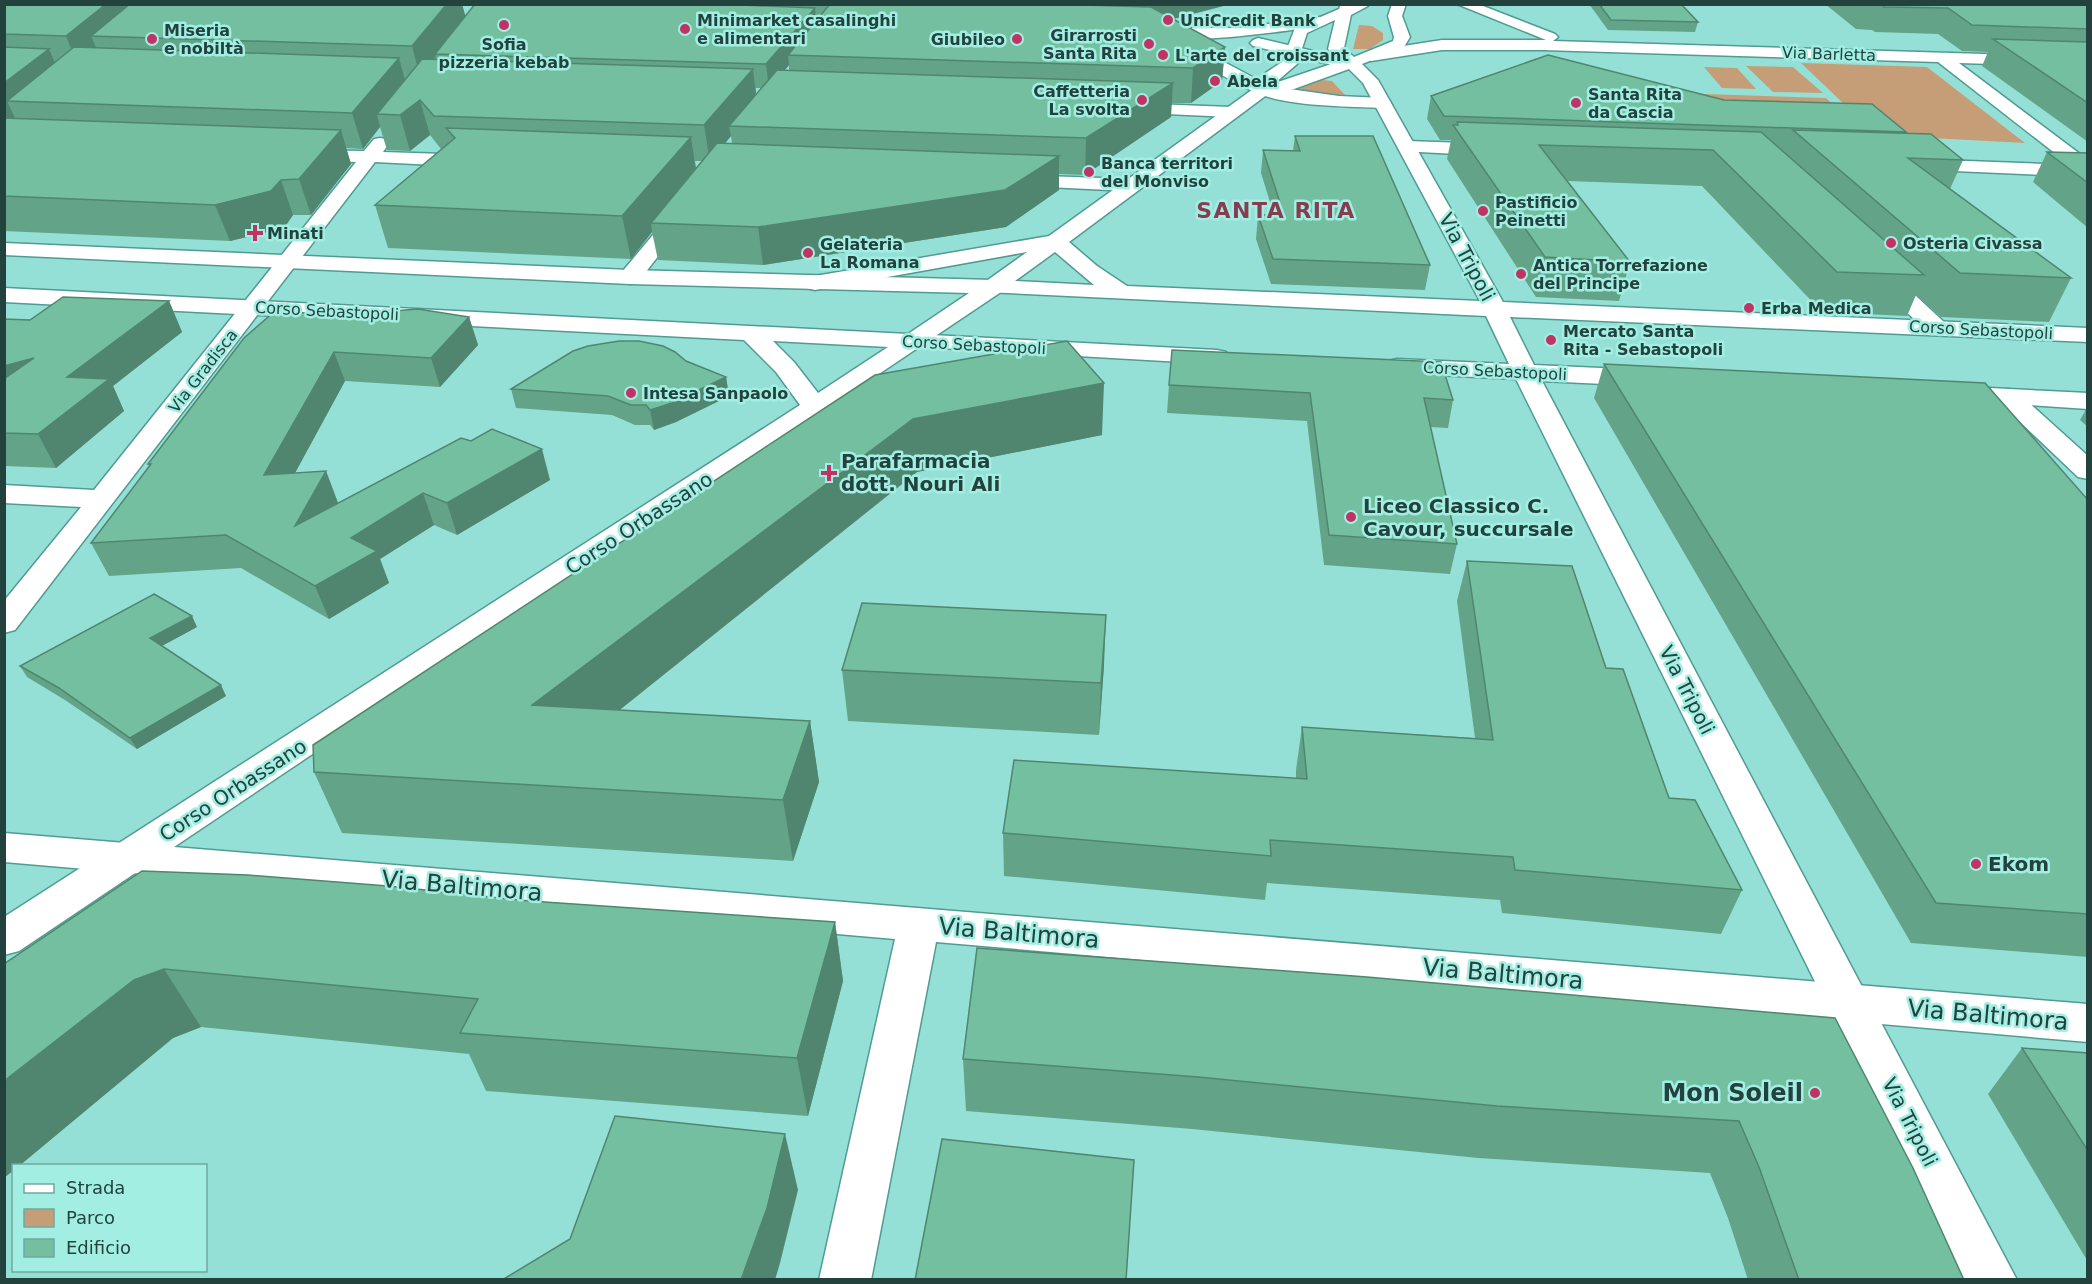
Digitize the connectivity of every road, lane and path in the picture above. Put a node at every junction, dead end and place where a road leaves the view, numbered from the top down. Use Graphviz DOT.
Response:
graph roads {
  1 [pos="1399,4"];
  2 [pos="1464,4"];
  3 [pos="1355,7"];
  4 [pos="1321,21"];
  5 [pos="1397,24"];
  6 [pos="1141,33"];
  7 [pos="1162,34"];
  8 [pos="1196,34"];
  9 [pos="1543,45"];
  10 [pos="1571,45"];
  11 [pos="1294,50"];
  12 [pos="1371,56"];
  13 [pos="1941,57"];
  14 [pos="2088,62"];
  15 [pos="1350,64"];
  16 [pos="1263,90"];
  17 [pos="1382,103"];
  18 [pos="1107,108"];
  19 [pos="1231,112"];
  20 [pos="391,128"];
  21 [pos="1407,147"];
  22 [pos="1518,151"];
  23 [pos="288,154"];
  24 [pos="370,157"];
  25 [pos="491,161"];
  26 [pos="1898,164"];
  27 [pos="2088,170"];
  28 [pos="999,180"];
  29 [pos="1130,186"];
  30 [pos="695,196"];
  31 [pos="1055,241"];
  32 [pos="4,249"];
  33 [pos="1860,256"];
  34 [pos="289,261"];
  35 [pos="630,277"];
  36 [pos="815,283"];
  37 [pos="993,287"];
  38 [pos="1122,293"];
  39 [pos="4,295"];
  40 [pos="254,307"];
  41 [pos="1495,310"];
  42 [pos="1937,328"];
  43 [pos="751,333"];
  44 [pos="2088,335"];
  45 [pos="913,342"];
  46 [pos="1086,350"];
  47 [pos="1237,358"];
  48 [pos="1374,365"];
  49 [pos="997,368"];
  50 [pos="1526,372"];
  51 [pos="1663,379"];
  52 [pos="882,392"];
  53 [pos="1925,393"];
  54 [pos="2008,397"];
  55 [pos="2088,401"];
  56 [pos="815,407"];
  57 [pos="2088,471"];
  58 [pos="4,494"];
  59 [pos="102,499"];
  60 [pos="4,623"];
  61 [pos="4,847"];
  62 [pos="129,858"];
  63 [pos="919,925"];
  64 [pos="4,939"];
  65 [pos="1848,1003"];
  66 [pos="2088,1023"];
  67 [pos="845,1280"];
  68 [pos="1990,1280"];
  1 -- 5 [label="street"];
  2 -- 10 [label="street"];
  3 -- 4 [label="street"];
  3 -- 5 [label="street"];
  3 -- 15 [label="street"];
  4 -- 8 [label="street"];
  4 -- 11 [label="street"];
  5 -- 9 [label="street"];
  5 -- 12 [label="street"];
  6 -- 7 [label="street"];
  7 -- 8 [label="street"];
  7 -- 16 [label="street"];
  8 -- 11 [label="street"];
  9 -- 10 [label="street, Via Barletta"];
  9 -- 12 [label="street"];
  10 -- 13 [label="street, Via Barletta"];
  11 -- 15 [label="street"];
  11 -- 16 [label="street"];
  12 -- 15 [label="street"];
  13 -- 14 [label="street, Via Barletta"];
  13 -- 27 [label="street"];
  15 -- 16 [label="street"];
  15 -- 17 [label="street, Via Tripoli"];
  16 -- 17 [label="street"];
  16 -- 19 [label="street, Corso Orbassano"];
  17 -- 21 [label="street, Via Tripoli"];
  18 -- 19 [label="street"];
  19 -- 29 [label="street, Corso Orbassano"];
  20 -- 24 [label="street, Via Gradisca"];
  21 -- 22 [label="street"];
  21 -- 41 [label="street, Via Tripoli"];
  23 -- 24 [label="street"];
  24 -- 25 [label="street"];
  24 -- 34 [label="street, Via Gradisca"];
  26 -- 27 [label="street"];
  28 -- 29 [label="street"];
  29 -- 31 [label="street, Corso Orbassano"];
  30 -- 35 [label="street"];
  31 -- 36 [label="street"];
  31 -- 37 [label="street, Corso Orbassano"];
  31 -- 38 [label="street"];
  32 -- 34 [label="street, Corso Sebastopoli"];
  33 -- 42 [label="street"];
  34 -- 35 [label="street, Corso Sebastopoli"];
  34 -- 40 [label="street, Via Gradisca"];
  35 -- 36 [label="street, Corso Sebastopoli"];
  36 -- 37 [label="street, Corso Sebastopoli"];
  37 -- 38 [label="street, Corso Sebastopoli"];
  37 -- 45 [label="street, Corso Orbassano"];
  38 -- 41 [label="street, Corso Sebastopoli"];
  39 -- 40 [label="street, Corso Sebastopoli"];
  40 -- 43 [label="street, Corso Sebastopoli"];
  40 -- 59 [label="street, Via Gradisca"];
  41 -- 42 [label="street, Corso Sebastopoli"];
  41 -- 50 [label="street, Via Tripoli"];
  42 -- 44 [label="street, Corso Sebastopoli"];
  43 -- 45 [label="street, Corso Sebastopoli"];
  43 -- 56 [label="street"];
  45 -- 46 [label="street, Corso Sebastopoli"];
  45 -- 56 [label="street, Corso Orbassano"];
  46 -- 47 [label="street, Corso Sebastopoli"];
  46 -- 49 [label="street"];
  48 -- 50 [label="street, Corso Sebastopoli"];
  50 -- 51 [label="street, Corso Sebastopoli"];
  50 -- 65 [label="street, Via Tripoli"];
  52 -- 56 [label="street"];
  53 -- 54 [label="street"];
  54 -- 55 [label="street"];
  54 -- 57 [label="street"];
  56 -- 62 [label="street, Corso Orbassano"];
  58 -- 59 [label="street"];
  59 -- 60 [label="street, Via Gradisca"];
  61 -- 62 [label="street, Via Baltimora"];
  62 -- 63 [label="street, Via Baltimora"];
  62 -- 64 [label="street, Corso Orbassano"];
  63 -- 65 [label="street, Via Baltimora"];
  63 -- 67 [label="street, Via Baltimora"];
  65 -- 66 [label="street, Via Baltimora"];
  65 -- 68 [label="street, Via Tripoli"];
}
